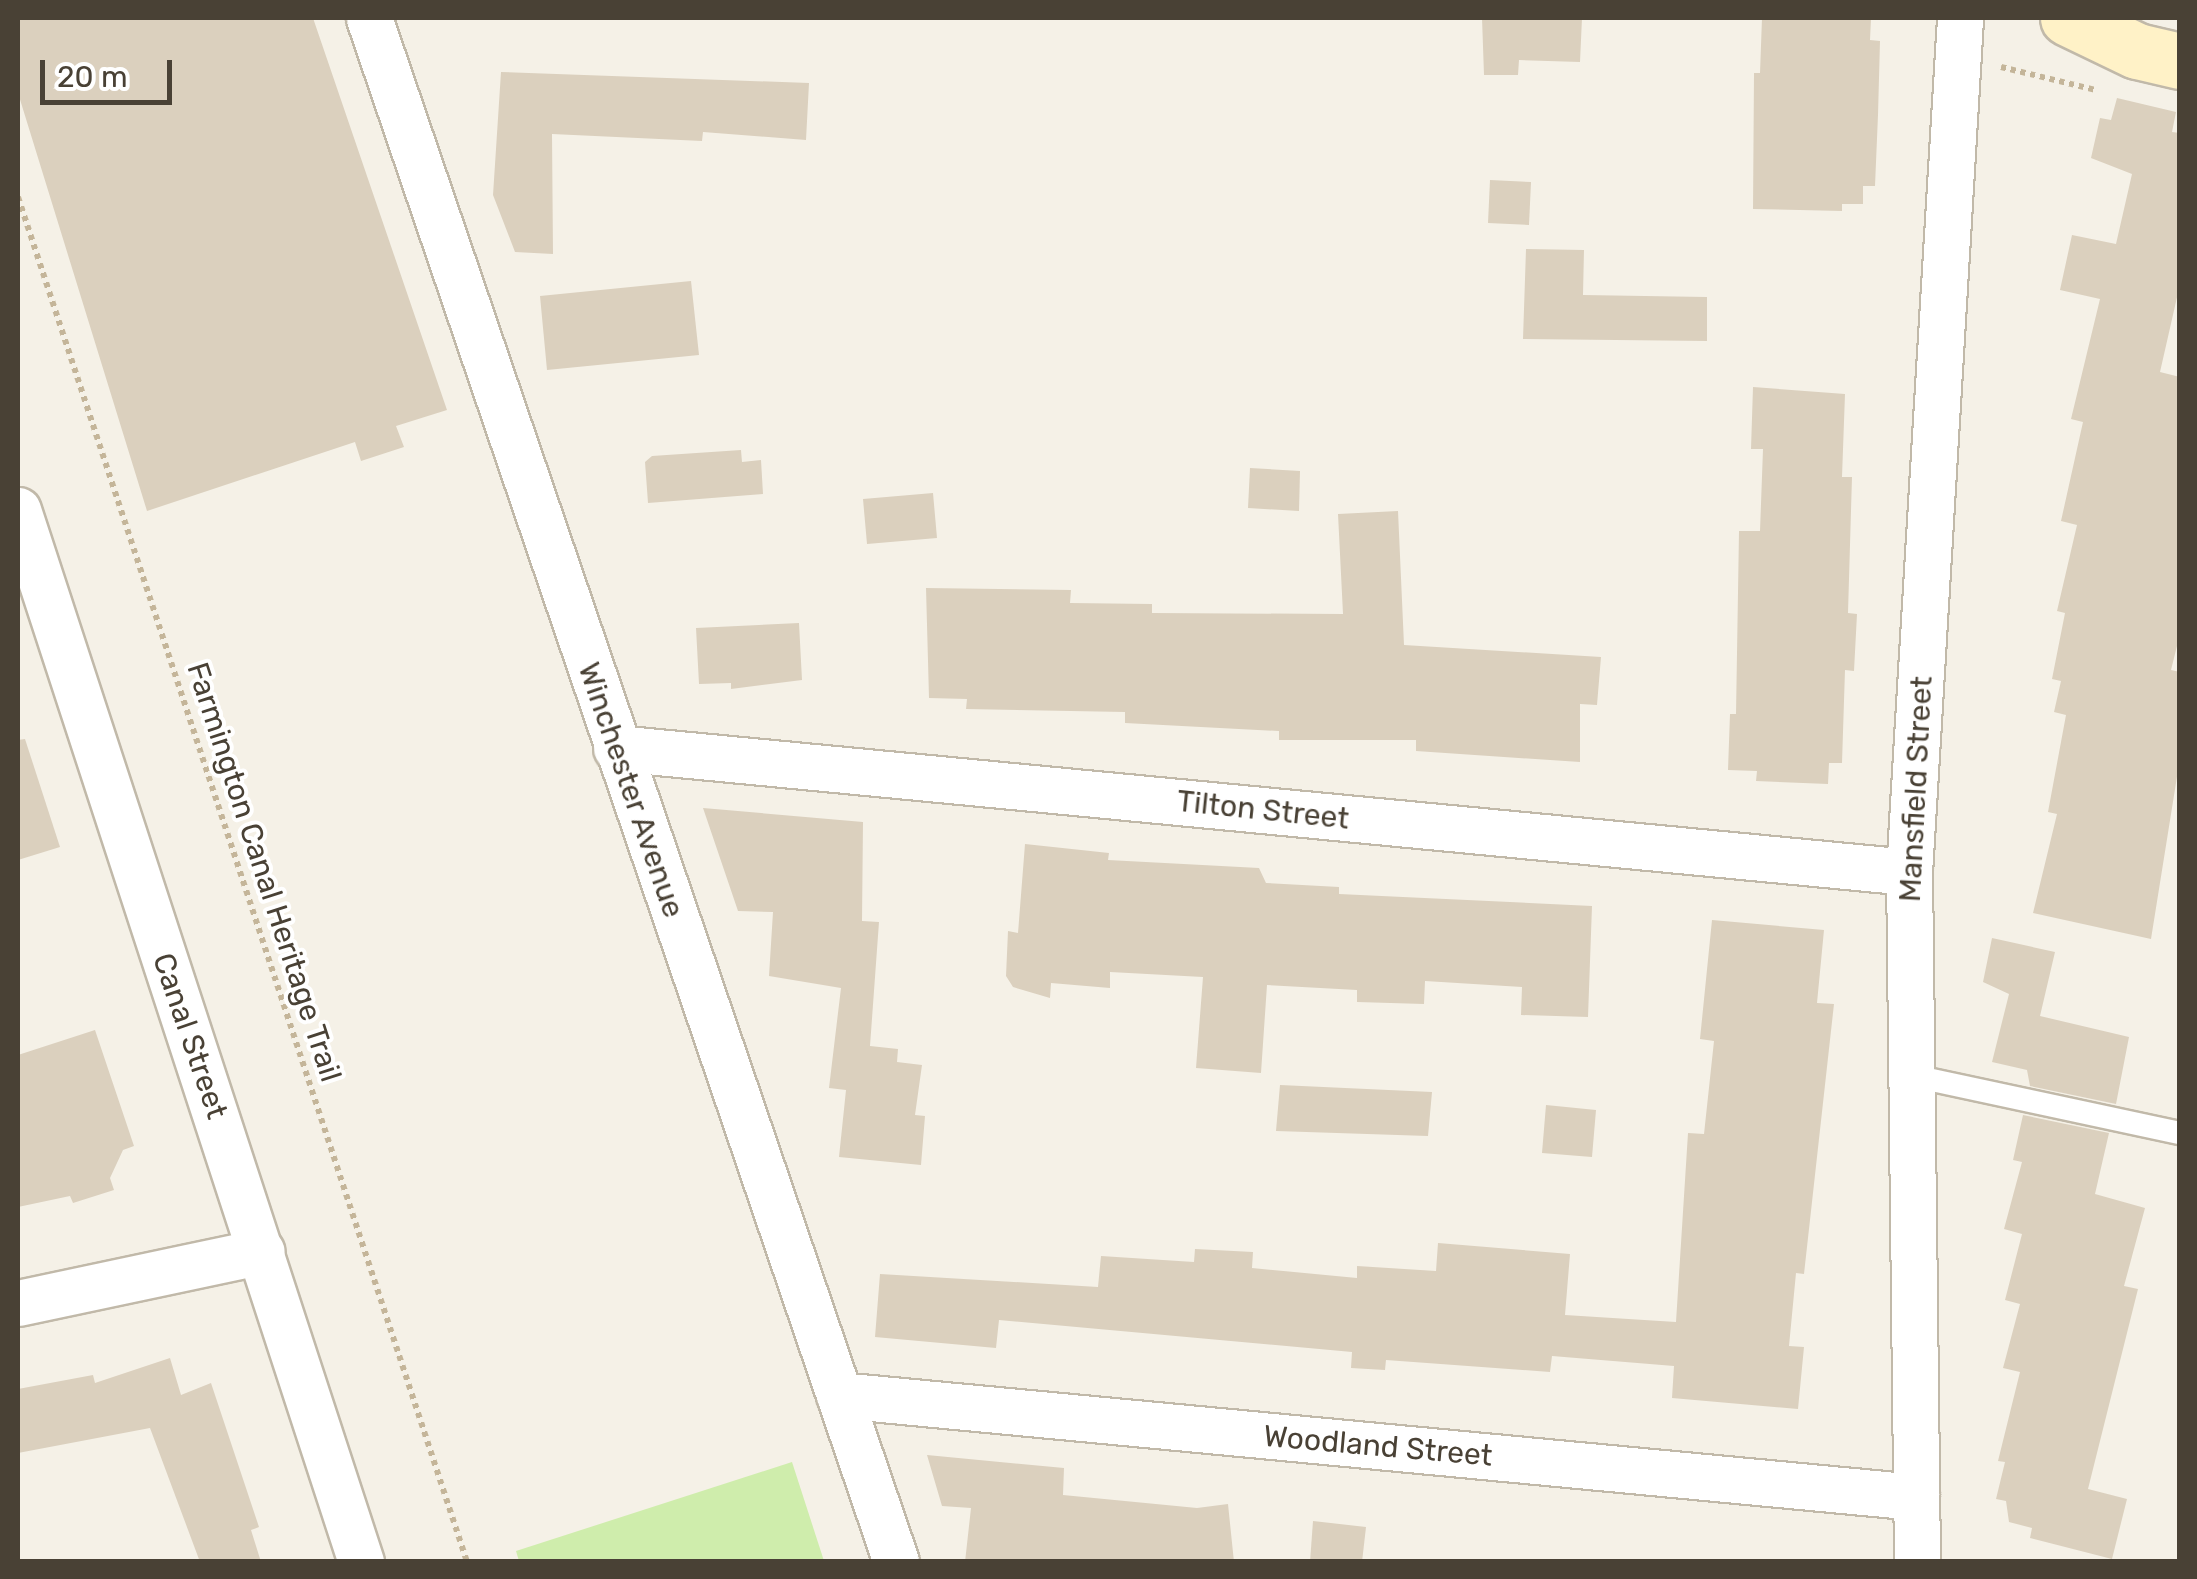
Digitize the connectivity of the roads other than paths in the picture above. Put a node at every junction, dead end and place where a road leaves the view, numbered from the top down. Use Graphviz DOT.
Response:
graph roads {
  1 [pos="369,18"];
  2 [pos="1960,18"];
  3 [pos="2068,18"];
  4 [pos="2180,61"];
  5 [pos="18,510"];
  6 [pos="616,748"];
  7 [pos="1909,872"];
  8 [pos="1909,1075"];
  9 [pos="2180,1133"];
  10 [pos="262,1251"];
  11 [pos="18,1303"];
  12 [pos="839,1395"];
  13 [pos="1916,1497"];
  14 [pos="361,1562"];
  15 [pos="896,1562"];
  16 [pos="1918,1562"];
  1 -- 6 [label="street, Winchester Avenue"];
  2 -- 7 [label="street, Mansfield Street"];
  3 -- 4 [label="main road"];
  5 -- 10 [label="street, Canal Street"];
  6 -- 7 [label="street, Tilton Street"];
  6 -- 12 [label="street, Winchester Avenue"];
  7 -- 8 [label="street, Mansfield Street"];
  8 -- 9 [label="lane"];
  8 -- 13 [label="street, Mansfield Street"];
  10 -- 11 [label="street"];
  10 -- 14 [label="street, Canal Street"];
  12 -- 13 [label="street, Woodland Street"];
  12 -- 15 [label="street, Winchester Avenue"];
  13 -- 16 [label="street, Mansfield Street"];
}
